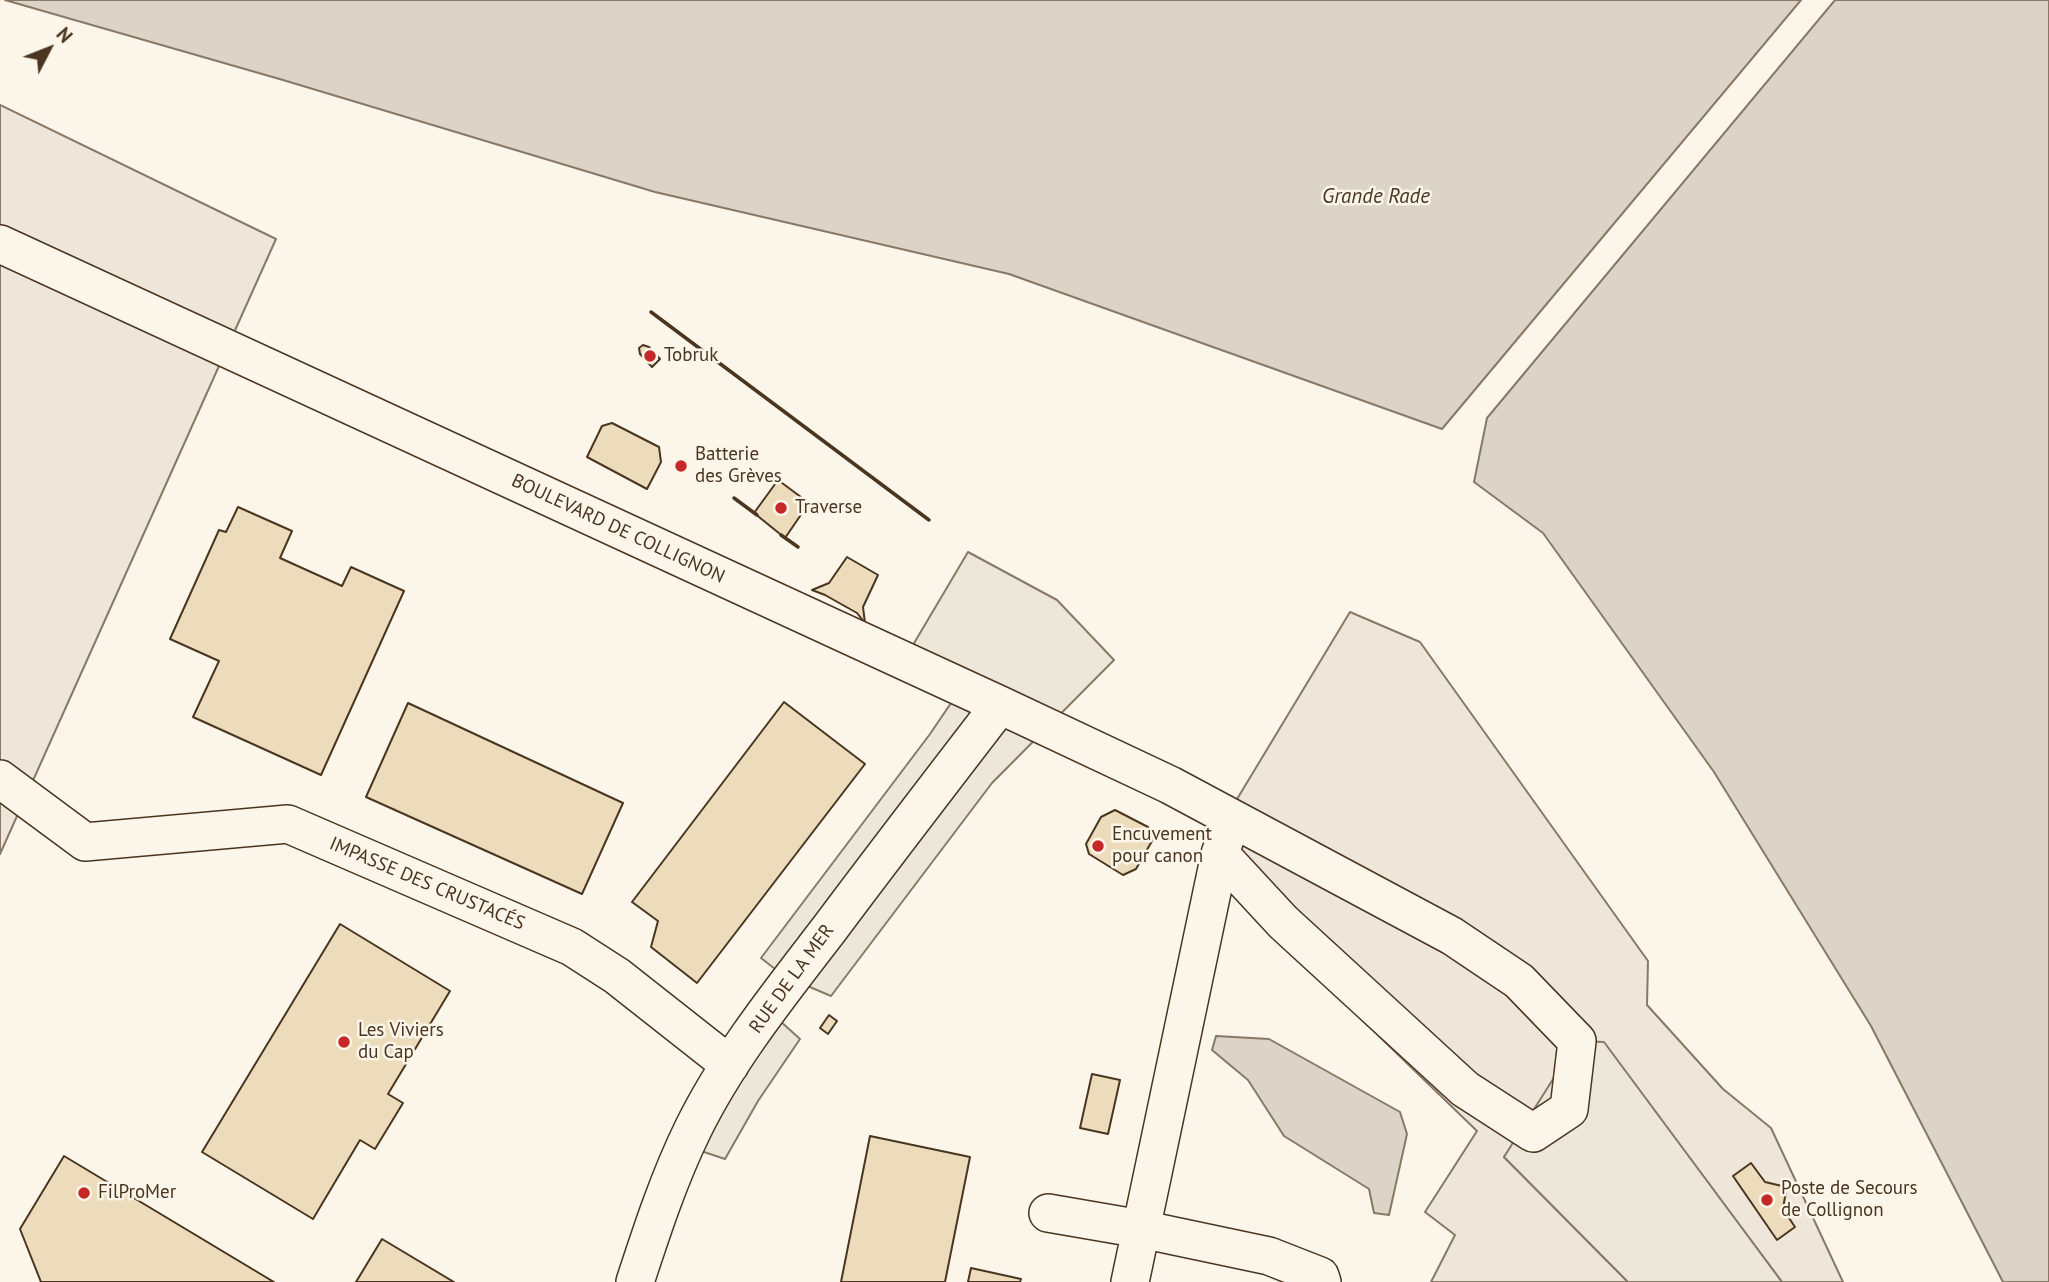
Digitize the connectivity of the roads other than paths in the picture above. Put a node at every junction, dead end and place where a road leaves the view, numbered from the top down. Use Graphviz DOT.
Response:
graph roads {
  1 [pos="0,244"];
  2 [pos="1000,705"];
  3 [pos="0,779"];
  4 [pos="1233,818"];
  5 [pos="1220,854"];
  6 [pos="730,1065"];
  7 [pos="1048,1213"];
  8 [pos="1141,1229"];
  9 [pos="635,1282"];
  10 [pos="1130,1282"];
  11 [pos="1322,1282"];
  1 -- 2 [label="street, BOULEVARD DE COLLIGNON"];
  2 -- 4 [label="street, BOULEVARD DE COLLIGNON"];
  2 -- 6 [label="street, RUE DE LA MER"];
  3 -- 6 [label="street, IMPASSE DES CRUSTACÉS"];
  4 -- 5 [label="street"];
  4 -- 5 [label="street, BOULEVARD DE COLLIGNON"];
  5 -- 8 [label="street"];
  6 -- 9 [label="street, RUE DE LA MER"];
  7 -- 8 [label="street"];
  8 -- 10 [label="street"];
  8 -- 11 [label="street"];
}
